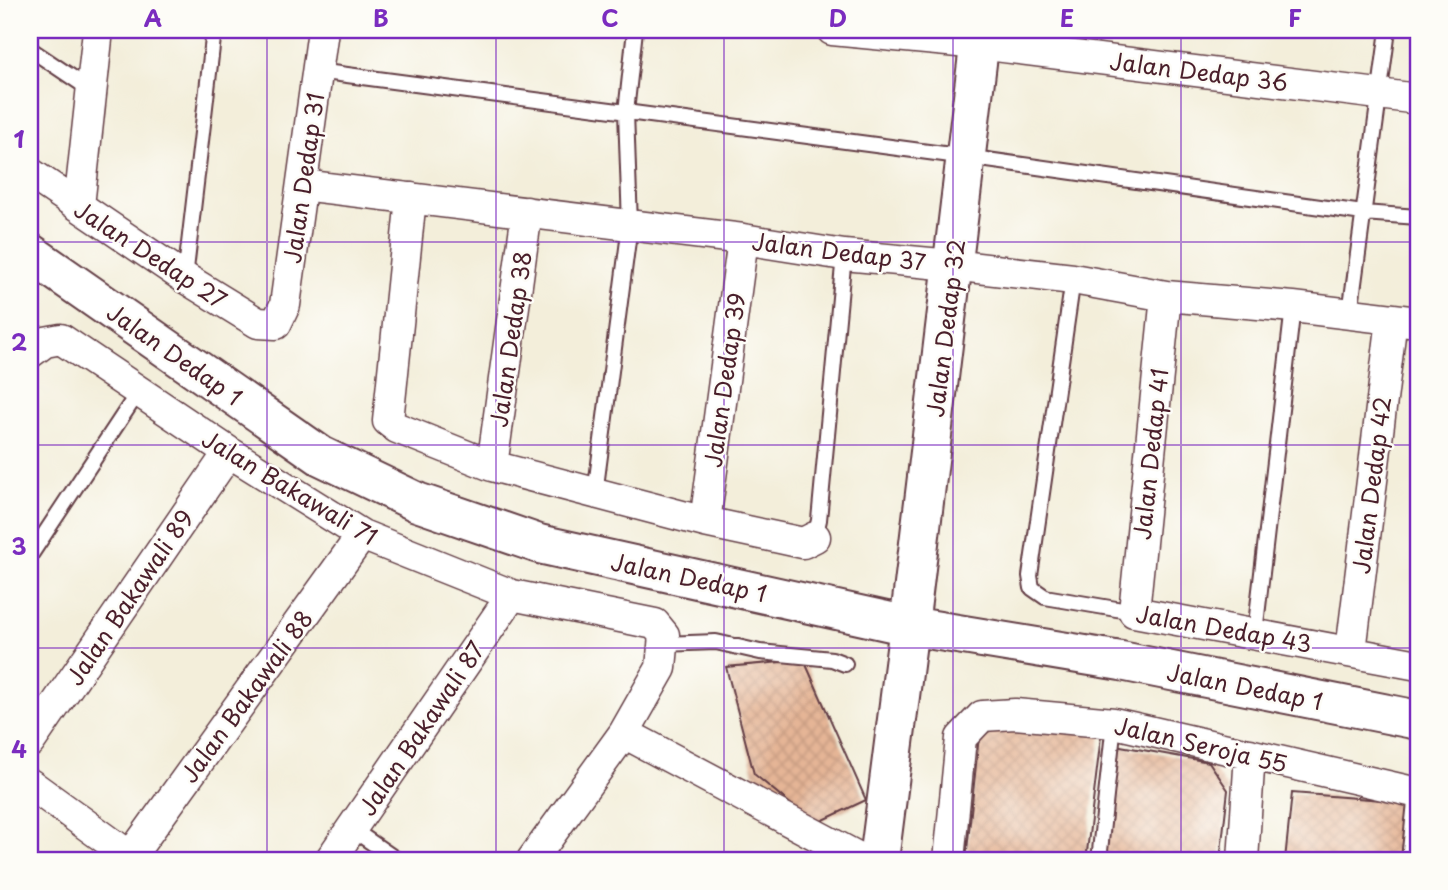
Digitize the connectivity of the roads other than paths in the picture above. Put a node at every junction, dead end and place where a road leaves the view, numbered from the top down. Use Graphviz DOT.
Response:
graph roads {
  1 [pos="98,30"];
  2 [pos="214,30"];
  3 [pos="323,30"];
  4 [pos="635,30"];
  5 [pos="832,30"];
  6 [pos="1388,30"];
  7 [pos="980,37"];
  8 [pos="30,49"];
  9 [pos="317,71"];
  10 [pos="91,90"];
  11 [pos="1379,94"];
  12 [pos="1418,99"];
  13 [pos="626,112"];
  14 [pos="965,157"];
  15 [pos="30,173"];
  16 [pos="302,185"];
  17 [pos="411,198"];
  18 [pos="79,206"];
  19 [pos="527,212"];
  20 [pos="1363,213"];
  21 [pos="1418,217"];
  22 [pos="630,225"];
  23 [pos="743,239"];
  24 [pos="30,253"];
  25 [pos="844,255"];
  26 [pos="952,265"];
  27 [pos="185,278"];
  28 [pos="1073,279"];
  29 [pos="1166,296"];
  30 [pos="1293,307"];
  31 [pos="1350,313"];
  32 [pos="1405,320"];
  33 [pos="276,324"];
  34 [pos="30,353"];
  35 [pos="139,391"];
  36 [pos="229,452"];
  37 [pos="492,466"];
  38 [pos="595,494"];
  39 [pos="705,522"];
  40 [pos="362,535"];
  41 [pos="815,537"];
  42 [pos="30,556"];
  43 [pos="512,595"];
  44 [pos="1134,612"];
  45 [pos="909,626"];
  46 [pos="1255,632"];
  47 [pos="1351,651"];
  48 [pos="662,656"];
  49 [pos="845,664"];
  50 [pos="1418,665"];
  51 [pos="1418,720"];
  52 [pos="1114,723"];
  53 [pos="624,733"];
  54 [pos="30,742"];
  55 [pos="1250,754"];
  56 [pos="30,784"];
  57 [pos="1417,792"];
  58 [pos="352,829"];
  59 [pos="829,853"];
  60 [pos="544,856"];
  61 [pos="132,859"];
  62 [pos="330,860"];
  63 [pos="397,860"];
  64 [pos="863,860"];
  65 [pos="879,860"];
  66 [pos="948,860"];
  67 [pos="1099,860"];
  68 [pos="1242,860"];
  69 [pos="1409,860"];
  1 -- 10 [label="street"];
  2 -- 27 [label="lane"];
  3 -- 9 [label="street, Jalan Dedap 31"];
  4 -- 13 [label="lane"];
  5 -- 7 [label="street, Jalan Dedap 36"];
  6 -- 11 [label="lane"];
  7 -- 11 [label="street, Jalan Dedap 36"];
  7 -- 14 [label="main road, Jalan Dedap 32"];
  8 -- 10 [label="lane"];
  9 -- 13 [label="lane"];
  9 -- 16 [label="street, Jalan Dedap 31"];
  10 -- 18 [label="street"];
  11 -- 12 [label="street, Jalan Dedap 36"];
  11 -- 20 [label="lane"];
  13 -- 14 [label="lane"];
  13 -- 22 [label="lane"];
  14 -- 20 [label="lane"];
  14 -- 26 [label="main road, Jalan Dedap 32"];
  15 -- 18 [label="street, Jalan Dedap 27"];
  16 -- 17 [label="street, Jalan Dedap 37"];
  16 -- 33 [label="street, Jalan Dedap 31"];
  17 -- 19 [label="street, Jalan Dedap 37"];
  17 -- 37 [label="street"];
  18 -- 27 [label="street, Jalan Dedap 27"];
  19 -- 22 [label="street, Jalan Dedap 37"];
  19 -- 37 [label="street, Jalan Dedap 38"];
  20 -- 21 [label="lane"];
  20 -- 31 [label="lane"];
  22 -- 23 [label="street, Jalan Dedap 37"];
  22 -- 38 [label="lane"];
  23 -- 25 [label="street, Jalan Dedap 37"];
  23 -- 39 [label="street, Jalan Dedap 39"];
  24 -- 45 [label="main road, Jalan Dedap 1"];
  25 -- 26 [label="street, Jalan Dedap 37"];
  25 -- 41 [label="lane"];
  26 -- 28 [label="street, Jalan Dedap 37"];
  26 -- 45 [label="main road, Jalan Dedap 32"];
  27 -- 33 [label="street, Jalan Dedap 27"];
  28 -- 29 [label="street, Jalan Dedap 37"];
  28 -- 44 [label="lane, Jalan Dedap 43"];
  29 -- 30 [label="street, Jalan Dedap 37"];
  29 -- 44 [label="street, Jalan Dedap 41"];
  30 -- 31 [label="street, Jalan Dedap 37"];
  30 -- 46 [label="lane"];
  31 -- 32 [label="street, Jalan Dedap 37"];
  32 -- 47 [label="street, Jalan Dedap 42"];
  34 -- 35 [label="street, Jalan Bakawali 71"];
  35 -- 36 [label="street, Jalan Bakawali 71"];
  35 -- 42 [label="lane"];
  36 -- 40 [label="street, Jalan Bakawali 71"];
  36 -- 54 [label="street, Jalan Bakawali 89"];
  37 -- 38 [label="street"];
  38 -- 39 [label="street"];
  39 -- 41 [label="street"];
  40 -- 43 [label="street, Jalan Bakawali 71"];
  40 -- 61 [label="street, Jalan Bakawali 88"];
  43 -- 48 [label="street, Jalan Bakawali 71"];
  43 -- 58 [label="street, Jalan Bakawali 87"];
  44 -- 46 [label="street, Jalan Dedap 43"];
  45 -- 51 [label="main road, Jalan Dedap 1"];
  45 -- 65 [label="main road, Jalan Dedap 32"];
  46 -- 47 [label="street, Jalan Dedap 43"];
  47 -- 50 [label="street, Jalan Dedap 43"];
  48 -- 49 [label="lane"];
  48 -- 53 [label="street"];
  52 -- 55 [label="street, Jalan Seroja 55"];
  52 -- 66 [label="street, Jalan Seroja 55"];
  52 -- 67 [label="lane"];
  53 -- 59 [label="street"];
  53 -- 60 [label="street"];
  55 -- 57 [label="street, Jalan Seroja 55"];
  55 -- 68 [label="street"];
  56 -- 61 [label="street"];
  57 -- 69 [label="lane"];
  58 -- 62 [label="street, Jalan Bakawali 87"];
  58 -- 63 [label="lane"];
  59 -- 64 [label="street"];
}
